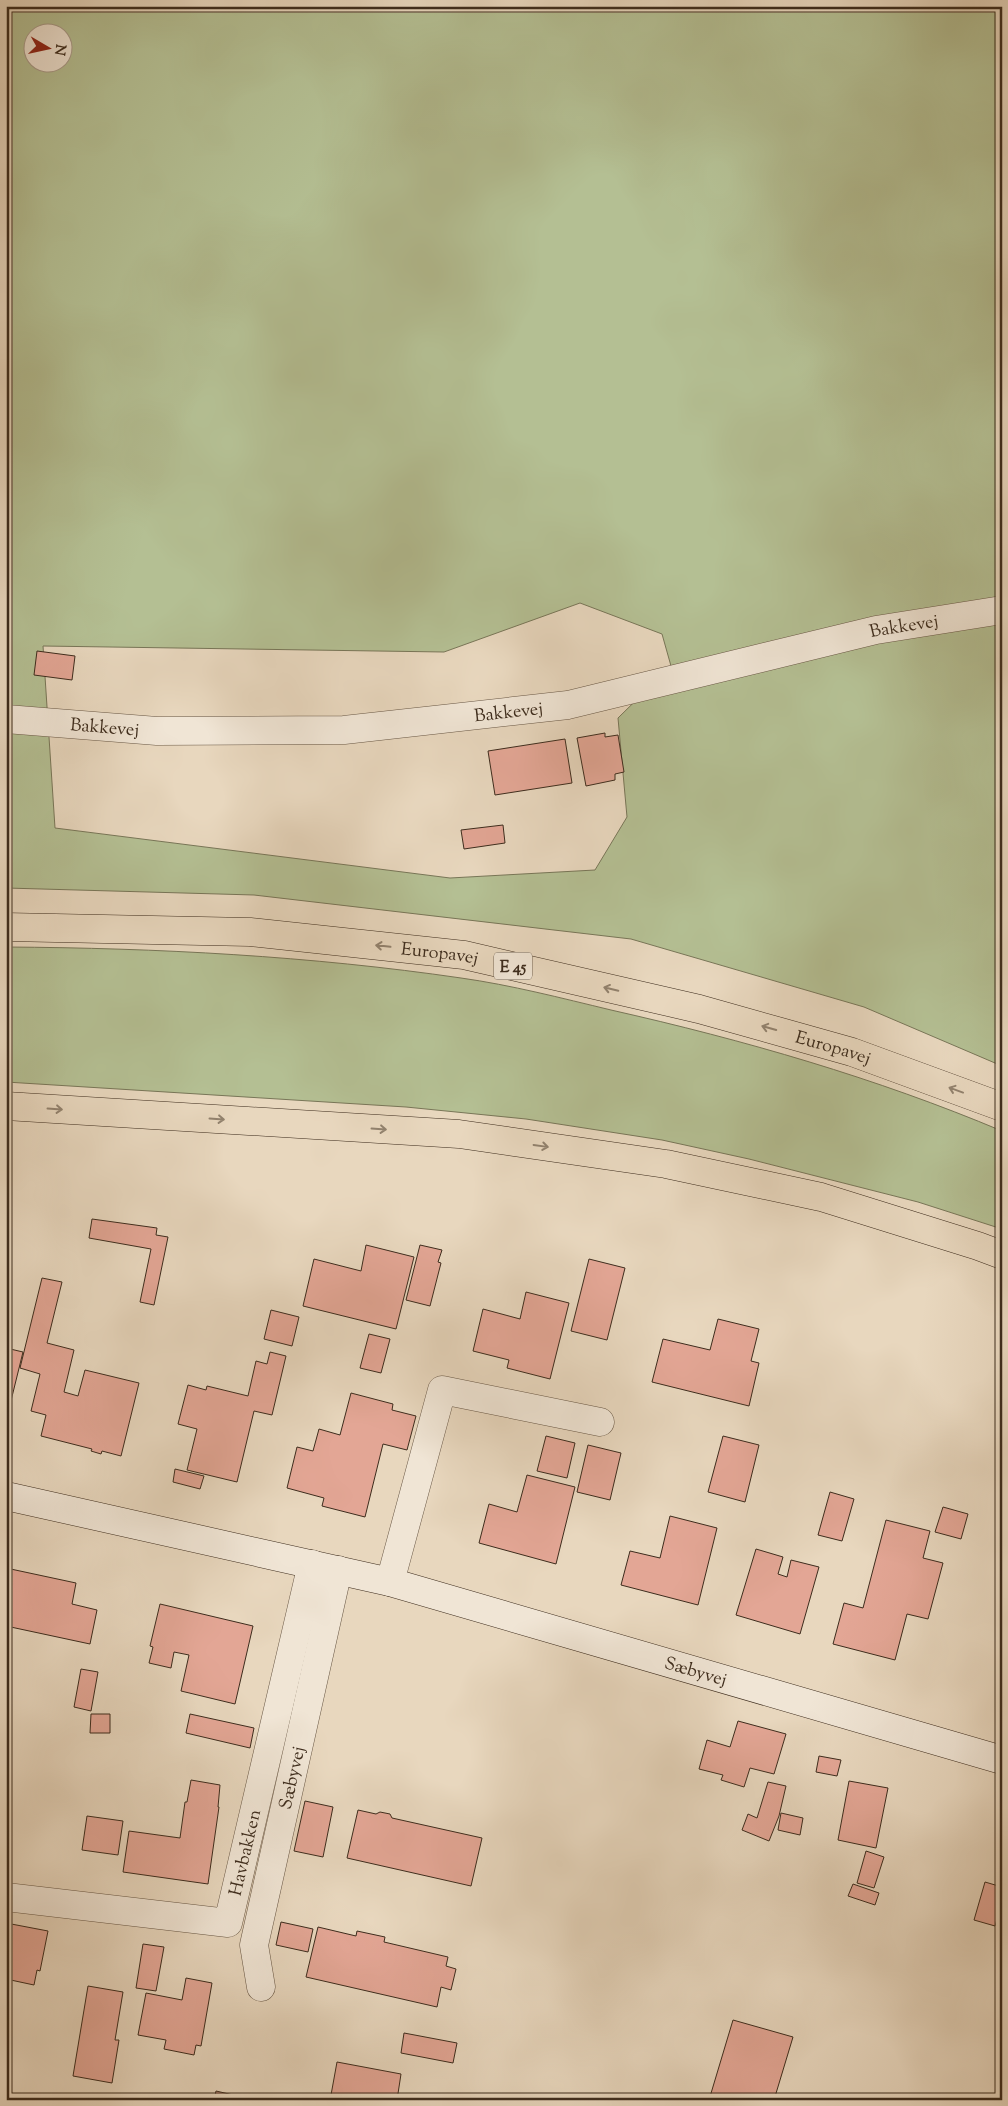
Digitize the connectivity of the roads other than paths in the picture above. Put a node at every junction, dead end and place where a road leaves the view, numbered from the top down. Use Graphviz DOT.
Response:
graph roads {
  1 [pos="1002,610"];
  2 [pos="6,719"];
  3 [pos="6,928"];
  4 [pos="6,1106"];
  5 [pos="1002,1107"];
  6 [pos="1002,1255"];
  7 [pos="600,1422"];
  8 [pos="6,1496"];
  9 [pos="312,1564"];
  10 [pos="338,1570"];
  11 [pos="390,1582"];
  12 [pos="1002,1760"];
  13 [pos="6,1897"];
  14 [pos="261,1987"];
  1 -- 2 [label="street, Bakkevej"];
  5 -- 3 [label="main road, Europavej / E 45, one-way"];
  4 -- 6 [label="main road, one-way"];
  7 -- 11 [label="street"];
  8 -- 9 [label="street, Sæbyvej"];
  9 -- 10 [label="street, Sæbyvej"];
  9 -- 13 [label="street, Havbakken"];
  10 -- 11 [label="street, Sæbyvej"];
  10 -- 14 [label="street, Sæbyvej"];
  11 -- 12 [label="street, Sæbyvej"];
}
